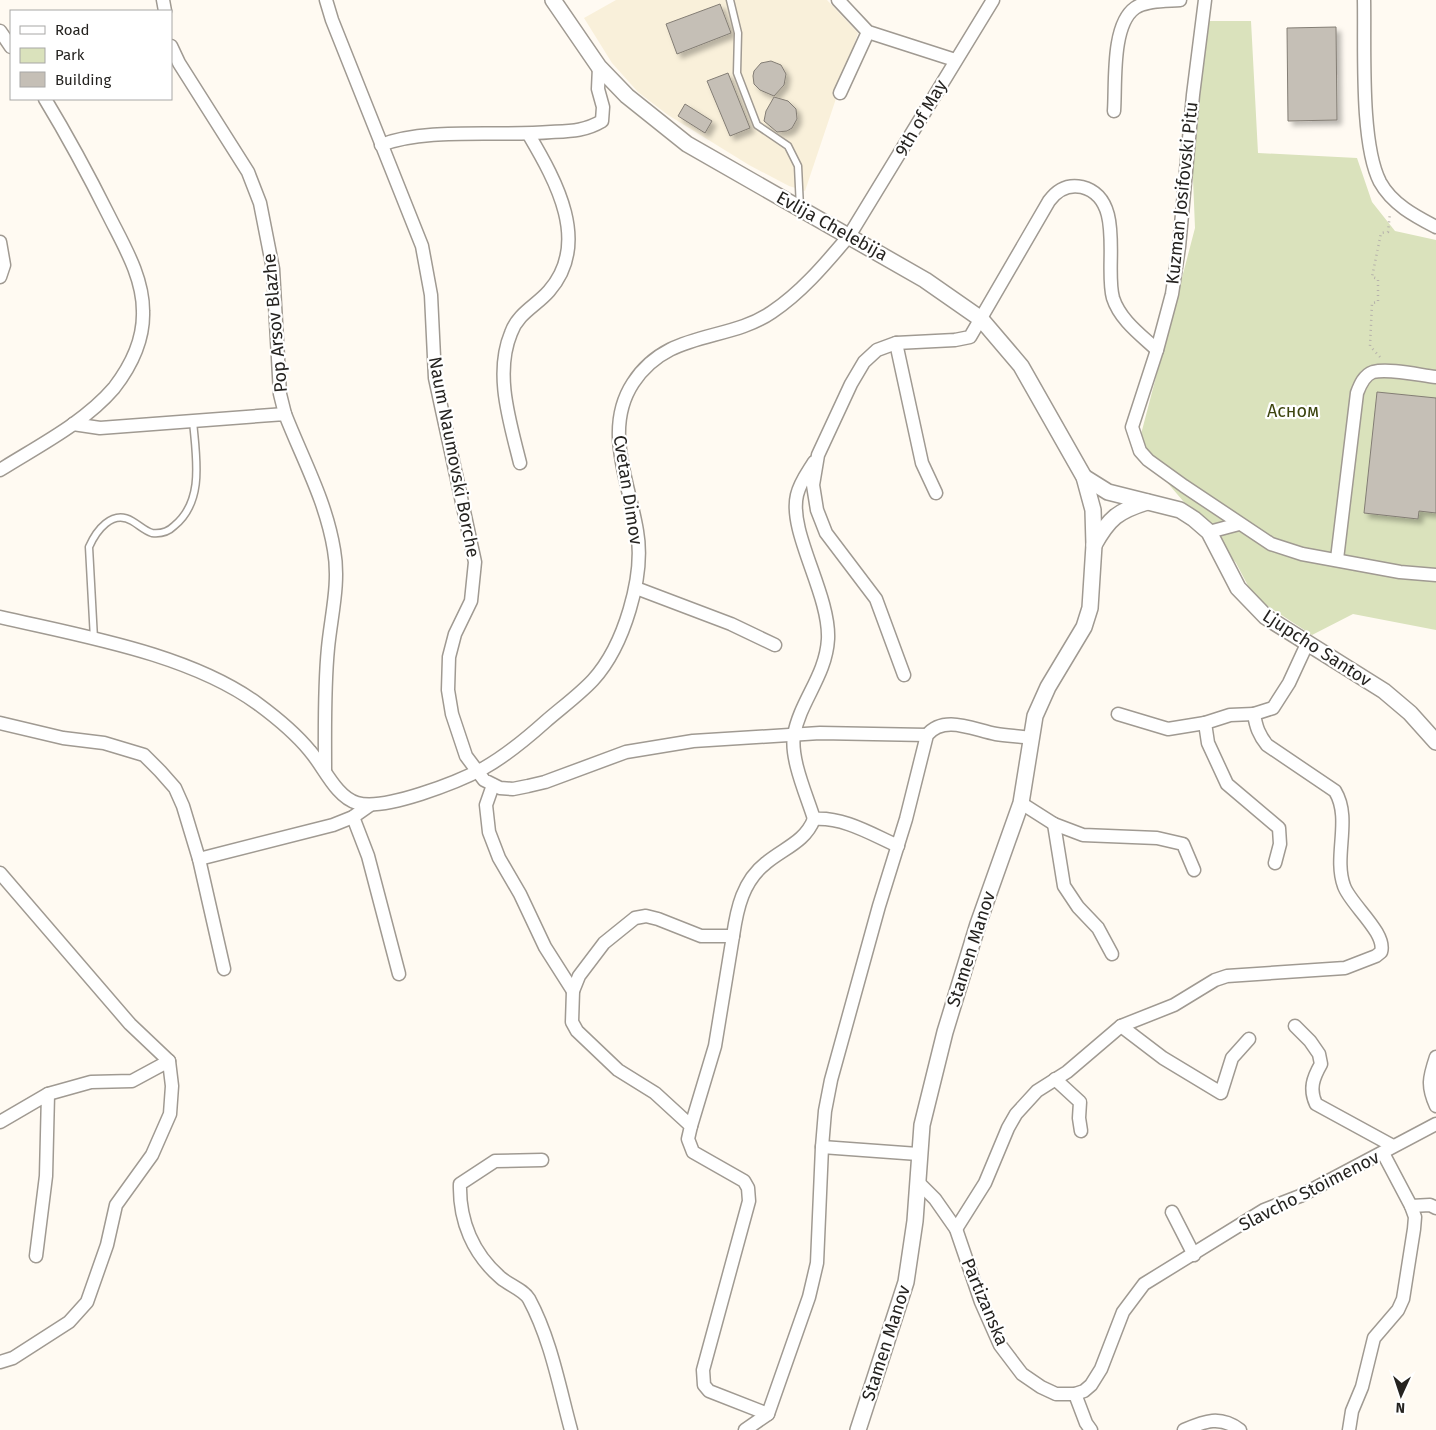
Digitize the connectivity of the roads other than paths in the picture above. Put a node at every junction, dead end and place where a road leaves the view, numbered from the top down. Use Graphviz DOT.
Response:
graph roads {
  1 [pos="326,0"];
  2 [pos="553,0"];
  3 [pos="730,0"];
  4 [pos="838,0"];
  5 [pos="993,0"];
  6 [pos="1180,0"];
  7 [pos="1205,0"];
  8 [pos="1364,0"];
  9 [pos="0,31"];
  10 [pos="868,32"];
  11 [pos="10,46"];
  12 [pos="172,48"];
  13 [pos="955,60"];
  14 [pos="599,67"];
  15 [pos="840,93"];
  16 [pos="46,100"];
  17 [pos="1114,111"];
  18 [pos="528,134"];
  19 [pos="381,145"];
  20 [pos="800,209"];
  21 [pos="1436,227"];
  22 [pos="849,236"];
  23 [pos="0,242"];
  24 [pos="0,277"];
  25 [pos="982,319"];
  26 [pos="896,343"];
  27 [pos="1157,350"];
  28 [pos="1436,377"];
  29 [pos="285,414"];
  30 [pos="193,421"];
  31 [pos="73,424"];
  32 [pos="818,455"];
  33 [pos="520,463"];
  34 [pos="0,470"];
  35 [pos="1084,477"];
  36 [pos="936,493"];
  37 [pos="1147,502"];
  38 [pos="1239,524"];
  39 [pos="1209,532"];
  40 [pos="1094,545"];
  41 [pos="1337,559"];
  42 [pos="1436,576"];
  43 [pos="636,588"];
  44 [pos="0,617"];
  45 [pos="94,640"];
  46 [pos="1307,644"];
  47 [pos="775,645"];
  48 [pos="904,675"];
  49 [pos="1118,714"];
  50 [pos="1254,714"];
  51 [pos="0,723"];
  52 [pos="1205,723"];
  53 [pos="794,735"];
  54 [pos="927,735"];
  55 [pos="1031,738"];
  56 [pos="1435,739"];
  57 [pos="325,770"];
  58 [pos="476,772"];
  59 [pos="493,785"];
  60 [pos="1021,803"];
  61 [pos="370,805"];
  62 [pos="353,817"];
  63 [pos="814,819"];
  64 [pos="1054,824"];
  65 [pos="898,846"];
  66 [pos="199,859"];
  67 [pos="1275,863"];
  68 [pos="1194,870"];
  69 [pos="0,873"];
  70 [pos="733,936"];
  71 [pos="1112,954"];
  72 [pos="224,969"];
  73 [pos="399,974"];
  74 [pos="572,991"];
  75 [pos="1121,1026"];
  76 [pos="1295,1026"];
  77 [pos="1249,1039"];
  78 [pos="1436,1057"];
  79 [pos="169,1061"];
  80 [pos="1055,1079"];
  81 [pos="48,1094"];
  82 [pos="1436,1106"];
  83 [pos="0,1122"];
  84 [pos="1436,1124"];
  85 [pos="691,1126"];
  86 [pos="1081,1131"];
  87 [pos="822,1146"];
  88 [pos="1388,1149"];
  89 [pos="918,1154"];
  90 [pos="542,1160"];
  91 [pos="917,1181"];
  92 [pos="1411,1206"];
  93 [pos="1436,1208"];
  94 [pos="1172,1212"];
  95 [pos="956,1229"];
  96 [pos="1194,1255"];
  97 [pos="36,1256"];
  98 [pos="0,1362"];
  99 [pos="1075,1394"];
  100 [pos="768,1414"];
  101 [pos="1088,1428"];
  102 [pos="571,1430"];
  103 [pos="745,1430"];
  104 [pos="858,1430"];
  105 [pos="1184,1430"];
  106 [pos="1240,1430"];
  107 [pos="1349,1430"];
  1 -- 19 [label="street, Naum Naumovski Borche"];
  2 -- 14 [label="street, Evlija Chelebija"];
  3 -- 20 [label="lane"];
  4 -- 10 [label="street"];
  5 -- 13 [label="street, 9th of May"];
  6 -- 17 [label="street"];
  7 -- 27 [label="street, Kuzman Josifovski Pitu"];
  8 -- 21 [label="street"];
  9 -- 11 [label="street"];
  10 -- 13 [label="street"];
  10 -- 15 [label="street"];
  12 -- 29 [label="street, Pop Arsov Blazhe"];
  13 -- 22 [label="street, 9th of May"];
  14 -- 18 [label="street"];
  14 -- 20 [label="street, Evlija Chelebija"];
  16 -- 31 [label="street"];
  18 -- 19 [label="street"];
  18 -- 33 [label="street"];
  19 -- 58 [label="street, Naum Naumovski Borche"];
  20 -- 22 [label="street, Evlija Chelebija"];
  22 -- 25 [label="street, Evlija Chelebija"];
  22 -- 43 [label="street, Cvetan Dimov"];
  23 -- 24 [label="street"];
  25 -- 26 [label="street"];
  25 -- 27 [label="street"];
  25 -- 35 [label="street, Evlija Chelebija"];
  26 -- 32 [label="street"];
  26 -- 36 [label="street"];
  27 -- 38 [label="street, Kuzman Josifovski Pitu"];
  28 -- 41 [label="street"];
  29 -- 30 [label="street"];
  29 -- 57 [label="street, Pop Arsov Blazhe"];
  30 -- 31 [label="street"];
  30 -- 45 [label="lane"];
  31 -- 34 [label="street"];
  32 -- 48 [label="street"];
  32 -- 53 [label="street"];
  35 -- 37 [label="street, Ljupcho Santov"];
  35 -- 40 [label="street, Stamen Manov"];
  37 -- 39 [label="street, Ljupcho Santov"];
  37 -- 40 [label="street"];
  38 -- 39 [label="street"];
  38 -- 41 [label="street, Kuzman Josifovski Pitu"];
  39 -- 46 [label="street, Ljupcho Santov"];
  40 -- 55 [label="street, Stamen Manov"];
  41 -- 42 [label="street, Kuzman Josifovski Pitu"];
  43 -- 47 [label="street"];
  43 -- 58 [label="street, Cvetan Dimov"];
  44 -- 45 [label="street"];
  45 -- 57 [label="street"];
  46 -- 50 [label="street"];
  46 -- 56 [label="street, Ljupcho Santov"];
  49 -- 52 [label="street"];
  50 -- 52 [label="street"];
  50 -- 75 [label="street"];
  51 -- 66 [label="street"];
  52 -- 67 [label="street"];
  53 -- 54 [label="street"];
  53 -- 59 [label="street"];
  53 -- 63 [label="street"];
  54 -- 55 [label="street"];
  54 -- 65 [label="street"];
  55 -- 60 [label="street, Stamen Manov"];
  57 -- 61 [label="street"];
  58 -- 59 [label="street"];
  58 -- 61 [label="street, Cvetan Dimov"];
  59 -- 74 [label="street"];
  60 -- 64 [label="street"];
  60 -- 89 [label="street, Stamen Manov"];
  61 -- 62 [label="street"];
  62 -- 66 [label="street"];
  62 -- 73 [label="street"];
  63 -- 65 [label="street"];
  63 -- 70 [label="street"];
  64 -- 68 [label="street"];
  64 -- 71 [label="street"];
  65 -- 87 [label="street"];
  66 -- 72 [label="street"];
  69 -- 79 [label="street"];
  70 -- 74 [label="street"];
  70 -- 85 [label="street"];
  74 -- 85 [label="street"];
  75 -- 77 [label="street"];
  75 -- 80 [label="street"];
  76 -- 88 [label="street"];
  78 -- 82 [label="street"];
  79 -- 81 [label="street"];
  79 -- 98 [label="street"];
  80 -- 86 [label="street"];
  80 -- 95 [label="street"];
  81 -- 83 [label="street"];
  81 -- 97 [label="street"];
  84 -- 88 [label="street, Slavcho Stoimenov"];
  85 -- 100 [label="street"];
  87 -- 89 [label="street"];
  87 -- 100 [label="street"];
  88 -- 92 [label="street"];
  88 -- 96 [label="street, Slavcho Stoimenov"];
  89 -- 91 [label="street, Stamen Manov"];
  90 -- 102 [label="street"];
  91 -- 95 [label="street, Partizanska"];
  91 -- 104 [label="street, Stamen Manov"];
  92 -- 93 [label="street"];
  92 -- 107 [label="street"];
  94 -- 96 [label="street"];
  95 -- 99 [label="street, Partizanska"];
  96 -- 99 [label="street, Slavcho Stoimenov"];
  99 -- 101 [label="street"];
  100 -- 103 [label="street"];
  105 -- 106 [label="street"];
}
